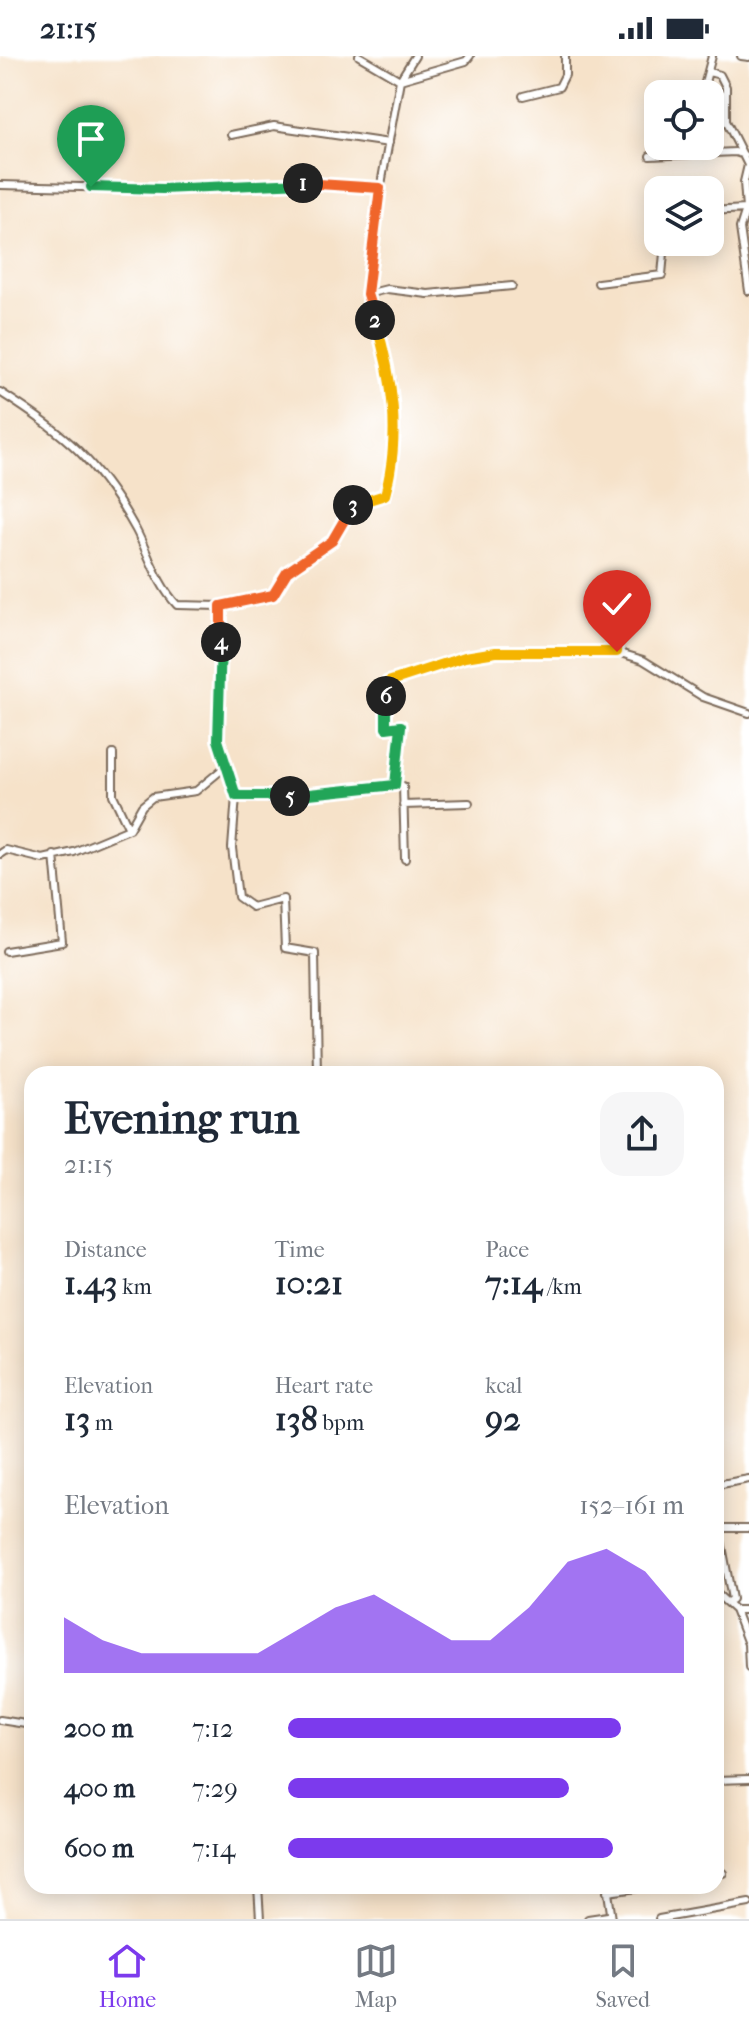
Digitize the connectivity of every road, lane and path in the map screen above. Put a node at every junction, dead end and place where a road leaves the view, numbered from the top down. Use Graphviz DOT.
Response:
graph roads {
  1 [pos="359,56"];
  2 [pos="415,56"];
  3 [pos="470,56"];
  4 [pos="565,56"];
  5 [pos="712,56"];
  6 [pos="741,56"];
  7 [pos="749,57"];
  8 [pos="709,72"];
  9 [pos="400,80"];
  10 [pos="706,80"];
  11 [pos="523,96"];
  12 [pos="231,135"];
  13 [pos="389,143"];
  14 [pos="724,153"];
  15 [pos="744,155"];
  16 [pos="0,185"];
  17 [pos="380,188"];
  18 [pos="746,209"];
  19 [pos="724,210"];
  20 [pos="664,256"];
  21 [pos="598,283"];
  22 [pos="512,286"];
  23 [pos="749,291"];
  24 [pos="367,294"];
  25 [pos="0,392"];
  26 [pos="221,606"];
  27 [pos="749,713"];
  28 [pos="113,754"];
  29 [pos="225,767"];
  30 [pos="395,785"];
  31 [pos="236,796"];
  32 [pos="469,803"];
  33 [pos="403,805"];
  34 [pos="129,829"];
  35 [pos="0,854"];
  36 [pos="54,855"];
  37 [pos="405,859"];
  38 [pos="6,951"];
  39 [pos="317,1066"];
  40 [pos="749,1479"];
  41 [pos="724,1484"];
  42 [pos="724,1528"];
  43 [pos="749,1528"];
  44 [pos="724,1558"];
  45 [pos="724,1599"];
  46 [pos="728,1602"];
  47 [pos="735,1610"];
  48 [pos="749,1610"];
  49 [pos="749,1667"];
  50 [pos="0,1720"];
  51 [pos="24,1724"];
  52 [pos="749,1779"];
  53 [pos="724,1780"];
  54 [pos="258,1894"];
  55 [pos="608,1894"];
  56 [pos="749,1903"];
  57 [pos="260,1919"];
  58 [pos="588,1919"];
  59 [pos="611,1919"];
  60 [pos="659,1919"];
  1 -- 9 [label="street"];
  2 -- 9 [label="street"];
  3 -- 9 [label="street"];
  4 -- 11 [label="street"];
  5 -- 8 [label="street"];
  6 -- 7 [label="street"];
  8 -- 10 [label="street"];
  8 -- 15 [label="street"];
  9 -- 13 [label="street"];
  12 -- 13 [label="street"];
  13 -- 17 [label="street"];
  14 -- 15 [label="street"];
  15 -- 18 [label="street"];
  16 -- 17 [label="street"];
  17 -- 24 [label="street"];
  18 -- 19 [label="street"];
  18 -- 23 [label="street"];
  20 -- 21 [label="street"];
  22 -- 24 [label="street"];
  24 -- 26 [label="street"];
  25 -- 26 [label="street"];
  26 -- 29 [label="street"];
  27 -- 30 [label="street"];
  28 -- 34 [label="street"];
  29 -- 31 [label="street"];
  29 -- 34 [label="street"];
  30 -- 31 [label="street"];
  30 -- 33 [label="street"];
  31 -- 39 [label="street"];
  32 -- 33 [label="street"];
  33 -- 37 [label="street"];
  34 -- 36 [label="street"];
  35 -- 36 [label="street"];
  36 -- 38 [label="street"];
  40 -- 41 [label="street"];
  42 -- 43 [label="street"];
  44 -- 46 [label="street"];
  45 -- 46 [label="street"];
  46 -- 47 [label="street"];
  47 -- 48 [label="street"];
  47 -- 49 [label="street"];
  50 -- 51 [label="street"];
  52 -- 53 [label="street"];
  54 -- 57 [label="street"];
  55 -- 59 [label="street"];
  56 -- 60 [label="street"];
  58 -- 59 [label="street"];
}
